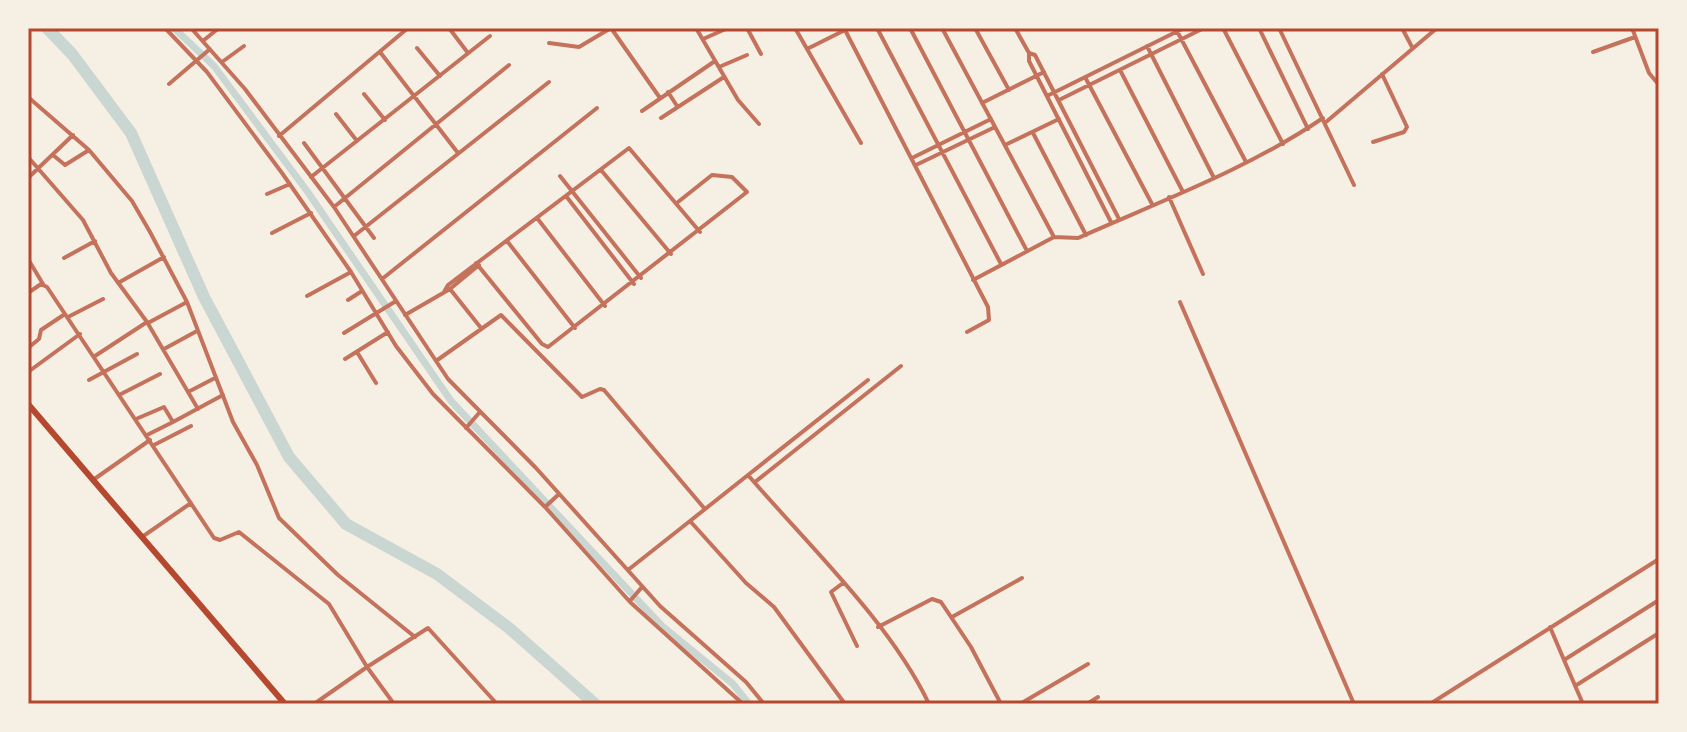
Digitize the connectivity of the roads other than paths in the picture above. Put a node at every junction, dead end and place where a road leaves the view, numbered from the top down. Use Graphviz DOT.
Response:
graph roads {
  1 [pos="165,28"];
  2 [pos="191,28"];
  3 [pos="219,28"];
  4 [pos="408,28"];
  5 [pos="449,28"];
  6 [pos="611,28"];
  7 [pos="696,28"];
  8 [pos="728,28"];
  9 [pos="747,28"];
  10 [pos="795,28"];
  11 [pos="877,28"];
  12 [pos="910,28"];
  13 [pos="942,28"];
  14 [pos="975,28"];
  15 [pos="1015,28"];
  16 [pos="1184,28"];
  17 [pos="1204,28"];
  18 [pos="1223,28"];
  19 [pos="1259,28"];
  20 [pos="1279,28"];
  21 [pos="1402,28"];
  22 [pos="1437,28"];
  23 [pos="1632,28"];
  24 [pos="847,29"];
  25 [pos="1177,31"];
  26 [pos="490,36"];
  27 [pos="1635,37"];
  28 [pos="703,39"];
  29 [pos="1181,39"];
  30 [pos="204,40"];
  31 [pos="549,43"];
  32 [pos="244,46"];
  33 [pos="1147,46"];
  34 [pos="1412,47"];
  35 [pos="417,48"];
  36 [pos="807,49"];
  37 [pos="209,50"];
  38 [pos="380,52"];
  39 [pos="1593,52"];
  40 [pos="468,53"];
  41 [pos="1029,53"];
  42 [pos="761,54"];
  43 [pos="1151,54"];
  44 [pos="747,55"];
  45 [pos="197,60"];
  46 [pos="715,61"];
  47 [pos="222,62"];
  48 [pos="1115,62"];
  49 [pos="509,65"];
  50 [pos="719,67"];
  51 [pos="1120,70"];
  52 [pos="1044,72"];
  53 [pos="1382,74"];
  54 [pos="440,76"];
  55 [pos="1037,76"];
  56 [pos="724,77"];
  57 [pos="1085,77"];
  58 [pos="549,82"];
  59 [pos="169,84"];
  60 [pos="1089,85"];
  61 [pos="1659,85"];
  62 [pos="1009,90"];
  63 [pos="668,92"];
  64 [pos="1054,92"];
  65 [pos="364,94"];
  66 [pos="1047,96"];
  67 [pos="28,97"];
  68 [pos="413,97"];
  69 [pos="660,98"];
  70 [pos="1058,100"];
  71 [pos="982,103"];
  72 [pos="1051,104"];
  73 [pos="677,106"];
  74 [pos="597,108"];
  75 [pos="642,111"];
  76 [pos="336,114"];
  77 [pos="661,118"];
  78 [pos="991,119"];
  79 [pos="1059,119"];
  80 [pos="385,120"];
  81 [pos="1325,120"];
  82 [pos="759,124"];
  83 [pos="436,125"];
  84 [pos="995,127"];
  85 [pos="1308,129"];
  86 [pos="965,132"];
  87 [pos="1033,133"];
  88 [pos="73,135"];
  89 [pos="279,136"];
  90 [pos="969,139"];
  91 [pos="357,141"];
  92 [pos="1373,142"];
  93 [pos="304,143"];
  94 [pos="861,143"];
  95 [pos="1283,144"];
  96 [pos="938,145"];
  97 [pos="1005,145"];
  98 [pos="89,150"];
  99 [pos="942,152"];
  100 [pos="458,153"];
  101 [pos="53,155"];
  102 [pos="28,157"];
  103 [pos="912,158"];
  104 [pos="1246,162"];
  105 [pos="916,165"];
  106 [pos="39,168"];
  107 [pos="322,168"];
  108 [pos="601,170"];
  109 [pos="560,176"];
  110 [pos="311,177"];
  111 [pos="28,178"];
  112 [pos="1214,178"];
  113 [pos="290,184"];
  114 [pos="1354,185"];
  115 [pos="572,191"];
  116 [pos="1183,192"];
  117 [pos="267,194"];
  118 [pos="566,196"];
  119 [pos="1169,197"];
  120 [pos="345,199"];
  121 [pos="678,202"];
  122 [pos="1152,204"];
  123 [pos="334,207"];
  124 [pos="311,213"];
  125 [pos="537,218"];
  126 [pos="1118,218"];
  127 [pos="1111,222"];
  128 [pos="366,226"];
  129 [pos="700,232"];
  130 [pos="272,233"];
  131 [pos="1086,235"];
  132 [pos="354,236"];
  133 [pos="1054,237"];
  134 [pos="374,238"];
  135 [pos="95,241"];
  136 [pos="507,241"];
  137 [pos="1027,251"];
  138 [pos="671,254"];
  139 [pos="164,257"];
  140 [pos="64,258"];
  141 [pos="28,259"];
  142 [pos="478,264"];
  143 [pos="1001,264"];
  144 [pos="351,272"];
  145 [pos="1203,274"];
  146 [pos="641,278"];
  147 [pos="382,279"];
  148 [pos="973,280"];
  149 [pos="118,283"];
  150 [pos="43,284"];
  151 [pos="634,284"];
  152 [pos="449,287"];
  153 [pos="362,291"];
  154 [pos="28,293"];
  155 [pos="307,296"];
  156 [pos="103,299"];
  157 [pos="393,299"];
  158 [pos="348,300"];
  159 [pos="187,302"];
  160 [pos="1180,302"];
  161 [pos="605,306"];
  162 [pos="376,312"];
  163 [pos="405,315"];
  164 [pos="67,316"];
  165 [pos="148,323"];
  166 [pos="481,328"];
  167 [pos="575,328"];
  168 [pos="197,331"];
  169 [pos="388,332"];
  170 [pos="967,332"];
  171 [pos="344,333"];
  172 [pos="80,334"];
  173 [pos="28,348"];
  174 [pos="164,349"];
  175 [pos="357,352"];
  176 [pos="137,354"];
  177 [pos="95,356"];
  178 [pos="345,359"];
  179 [pos="436,361"];
  180 [pos="901,366"];
  181 [pos="105,370"];
  182 [pos="28,372"];
  183 [pos="160,374"];
  184 [pos="216,378"];
  185 [pos="89,380"];
  186 [pos="868,380"];
  187 [pos="376,383"];
  188 [pos="188,392"];
  189 [pos="121,394"];
  190 [pos="223,395"];
  191 [pos="28,404"];
  192 [pos="198,409"];
  193 [pos="478,416"];
  194 [pos="136,419"];
  195 [pos="173,422"];
  196 [pos="191,426"];
  197 [pos="467,427"];
  198 [pos="148,437"];
  199 [pos="154,445"];
  200 [pos="748,475"];
  201 [pos="93,480"];
  202 [pos="755,482"];
  203 [pos="557,496"];
  204 [pos="191,503"];
  205 [pos="545,506"];
  206 [pos="704,508"];
  207 [pos="690,521"];
  208 [pos="142,537"];
  209 [pos="1659,559"];
  210 [pos="628,570"];
  211 [pos="1022,578"];
  212 [pos="843,583"];
  213 [pos="640,590"];
  214 [pos="630,600"];
  215 [pos="1659,600"];
  216 [pos="952,617"];
  217 [pos="880,626"];
  218 [pos="1550,627"];
  219 [pos="1659,633"];
  220 [pos="415,637"];
  221 [pos="857,646"];
  222 [pos="1564,660"];
  223 [pos="1088,664"];
  224 [pos="367,667"];
  225 [pos="1575,686"];
  226 [pos="1098,697"];
  227 [pos="285,704"];
  228 [pos="314,704"];
  229 [pos="394,704"];
  230 [pos="497,704"];
  231 [pos="743,704"];
  232 [pos="764,704"];
  233 [pos="845,704"];
  234 [pos="929,704"];
  235 [pos="1001,704"];
  236 [pos="1020,704"];
  237 [pos="1087,704"];
  238 [pos="1354,704"];
  239 [pos="1430,704"];
  240 [pos="1583,704"];
  1 -- 45 [label="street"];
  2 -- 30 [label="street"];
  3 -- 30 [label="street"];
  4 -- 38 [label="street"];
  5 -- 40 [label="street"];
  6 -- 31 [label="street"];
  6 -- 69 [label="street"];
  7 -- 28 [label="street"];
  8 -- 28 [label="street"];
  9 -- 42 [label="street"];
  10 -- 36 [label="street"];
  11 -- 96 [label="street"];
  12 -- 86 [label="street"];
  13 -- 71 [label="street"];
  14 -- 62 [label="street"];
  15 -- 41 [label="street"];
  16 -- 25 [label="street"];
  17 -- 29 [label="street"];
  18 -- 95 [label="street"];
  19 -- 85 [label="street"];
  20 -- 81 [label="street"];
  21 -- 34 [label="street"];
  22 -- 34 [label="street"];
  23 -- 27 [label="street"];
  24 -- 36 [label="street"];
  24 -- 103 [label="street"];
  25 -- 29 [label="street"];
  25 -- 33 [label="street"];
  26 -- 40 [label="street"];
  27 -- 39 [label="street"];
  27 -- 61 [label="street"];
  28 -- 46 [label="street"];
  29 -- 43 [label="street"];
  29 -- 104 [label="street"];
  30 -- 37 [label="street"];
  32 -- 47 [label="street"];
  33 -- 43 [label="street"];
  33 -- 48 [label="street"];
  34 -- 53 [label="street"];
  35 -- 54 [label="street"];
  36 -- 94 [label="street"];
  37 -- 45 [label="street"];
  37 -- 47 [label="street"];
  38 -- 68 [label="street"];
  38 -- 89 [label="street"];
  40 -- 54 [label="street"];
  41 -- 52 [label="street"];
  41 -- 55 [label="street"];
  43 -- 51 [label="street"];
  43 -- 112 [label="street"];
  44 -- 50 [label="street"];
  45 -- 59 [label="street"];
  45 -- 113 [label="street"];
  46 -- 50 [label="street"];
  46 -- 63 [label="street"];
  47 -- 89 [label="street"];
  48 -- 51 [label="street"];
  48 -- 57 [label="street"];
  49 -- 83 [label="street"];
  50 -- 56 [label="street"];
  51 -- 60 [label="street"];
  51 -- 116 [label="street"];
  52 -- 55 [label="street"];
  52 -- 64 [label="street"];
  53 -- 81 [label="street"];
  53 -- 92 [label="street"];
  54 -- 68 [label="street"];
  55 -- 62 [label="street"];
  55 -- 66 [label="street"];
  56 -- 73 [label="street"];
  56 -- 82 [label="street"];
  57 -- 60 [label="street"];
  57 -- 64 [label="street"];
  58 -- 100 [label="street"];
  60 -- 70 [label="street"];
  60 -- 122 [label="street"];
  62 -- 71 [label="street"];
  63 -- 69 [label="street"];
  63 -- 73 [label="street"];
  64 -- 66 [label="street"];
  64 -- 70 [label="street"];
  65 -- 80 [label="street"];
  66 -- 72 [label="street"];
  67 -- 88 [label="street"];
  68 -- 80 [label="street"];
  68 -- 83 [label="street"];
  69 -- 75 [label="street"];
  70 -- 72 [label="street"];
  70 -- 126 [label="street"];
  71 -- 78 [label="street"];
  72 -- 79 [label="street"];
  73 -- 77 [label="street"];
  74 -- 147 [label="street"];
  76 -- 91 [label="street"];
  78 -- 84 [label="street"];
  78 -- 86 [label="street"];
  79 -- 87 [label="street"];
  79 -- 127 [label="street"];
  80 -- 91 [label="street"];
  81 -- 85 [label="street"];
  81 -- 114 [label="street"];
  83 -- 100 [label="street"];
  83 -- 120 [label="street"];
  84 -- 90 [label="street"];
  84 -- 97 [label="street"];
  85 -- 95 [label="street"];
  86 -- 90 [label="street"];
  86 -- 96 [label="street"];
  87 -- 97 [label="street"];
  87 -- 131 [label="street"];
  88 -- 98 [label="street"];
  88 -- 101 [label="street"];
  89 -- 110 [label="street"];
  90 -- 99 [label="street"];
  90 -- 137 [label="street"];
  91 -- 107 [label="street"];
  93 -- 107 [label="street"];
  95 -- 104 [label="street"];
  96 -- 99 [label="street"];
  96 -- 103 [label="street"];
  97 -- 133 [label="street"];
  98 -- 101 [label="street"];
  98 -- 139 [label="street"];
  99 -- 105 [label="street"];
  99 -- 143 [label="street"];
  100 -- 128 [label="street"];
  101 -- 106 [label="street"];
  102 -- 106 [label="street"];
  103 -- 105 [label="street"];
  104 -- 112 [label="street"];
  105 -- 148 [label="street"];
  106 -- 111 [label="street"];
  106 -- 135 [label="street"];
  107 -- 110 [label="street"];
  107 -- 120 [label="street"];
  108 -- 115 [label="street"];
  108 -- 121 [label="street"];
  108 -- 138 [label="street"];
  109 -- 115 [label="street"];
  110 -- 123 [label="street"];
  112 -- 116 [label="street"];
  113 -- 117 [label="street"];
  113 -- 124 [label="street"];
  115 -- 118 [label="street"];
  115 -- 146 [label="street"];
  116 -- 119 [label="street"];
  118 -- 125 [label="street"];
  118 -- 151 [label="street"];
  119 -- 122 [label="street"];
  119 -- 145 [label="street"];
  120 -- 123 [label="street"];
  120 -- 128 [label="street"];
  121 -- 129 [label="street"];
  121 -- 129 [label="street"];
  122 -- 126 [label="street"];
  123 -- 132 [label="street"];
  124 -- 130 [label="street"];
  124 -- 144 [label="street"];
  125 -- 136 [label="street"];
  125 -- 161 [label="street"];
  126 -- 127 [label="street"];
  127 -- 131 [label="street"];
  128 -- 132 [label="street"];
  128 -- 134 [label="street"];
  129 -- 138 [label="street"];
  131 -- 133 [label="street"];
  132 -- 147 [label="street"];
  133 -- 137 [label="street"];
  135 -- 140 [label="street"];
  135 -- 149 [label="street"];
  136 -- 142 [label="street"];
  136 -- 167 [label="street"];
  137 -- 143 [label="street"];
  138 -- 146 [label="street"];
  139 -- 149 [label="street"];
  139 -- 159 [label="street"];
  141 -- 150 [label="street"];
  142 -- 152 [label="street"];
  142 -- 167 [label="street"];
  143 -- 148 [label="street"];
  144 -- 153 [label="street"];
  144 -- 155 [label="street"];
  146 -- 151 [label="street"];
  147 -- 157 [label="street"];
  148 -- 170 [label="street"];
  149 -- 165 [label="street"];
  150 -- 154 [label="street"];
  150 -- 164 [label="street"];
  151 -- 161 [label="street"];
  152 -- 163 [label="street"];
  152 -- 166 [label="street"];
  153 -- 158 [label="street"];
  153 -- 162 [label="street"];
  156 -- 164 [label="street"];
  157 -- 162 [label="street"];
  157 -- 163 [label="street"];
  159 -- 165 [label="street"];
  159 -- 168 [label="street"];
  160 -- 238 [label="street"];
  161 -- 167 [label="street"];
  162 -- 169 [label="street"];
  162 -- 171 [label="street"];
  163 -- 179 [label="street"];
  164 -- 172 [label="street"];
  164 -- 173 [label="street"];
  165 -- 174 [label="street"];
  165 -- 177 [label="street"];
  166 -- 179 [label="street"];
  166 -- 206 [label="street"];
  168 -- 174 [label="street"];
  168 -- 184 [label="street"];
  169 -- 175 [label="street"];
  169 -- 197 [label="street"];
  172 -- 177 [label="street"];
  172 -- 182 [label="street"];
  174 -- 188 [label="street"];
  175 -- 178 [label="street"];
  175 -- 187 [label="street"];
  176 -- 181 [label="street"];
  177 -- 181 [label="street"];
  179 -- 193 [label="street"];
  180 -- 202 [label="street"];
  181 -- 185 [label="street"];
  181 -- 189 [label="street"];
  183 -- 189 [label="street"];
  184 -- 188 [label="street"];
  184 -- 190 [label="street"];
  186 -- 200 [label="street"];
  188 -- 192 [label="street"];
  189 -- 194 [label="street"];
  190 -- 192 [label="street"];
  190 -- 220 [label="street"];
  191 -- 201 [label="main road"];
  192 -- 195 [label="street"];
  193 -- 197 [label="street"];
  193 -- 203 [label="street"];
  194 -- 195 [label="street"];
  194 -- 198 [label="street"];
  195 -- 198 [label="street"];
  196 -- 199 [label="street"];
  197 -- 205 [label="street"];
  198 -- 199 [label="street"];
  198 -- 201 [label="street"];
  199 -- 204 [label="street"];
  200 -- 202 [label="street"];
  200 -- 206 [label="street"];
  201 -- 208 [label="main road"];
  202 -- 212 [label="street"];
  203 -- 205 [label="street"];
  203 -- 210 [label="street"];
  204 -- 208 [label="street"];
  204 -- 224 [label="street"];
  205 -- 214 [label="street"];
  206 -- 207 [label="street"];
  207 -- 210 [label="street"];
  207 -- 233 [label="street"];
  208 -- 227 [label="main road"];
  209 -- 218 [label="street"];
  210 -- 213 [label="street"];
  211 -- 216 [label="street"];
  212 -- 217 [label="street"];
  212 -- 221 [label="street"];
  213 -- 214 [label="street"];
  213 -- 232 [label="street"];
  214 -- 231 [label="street"];
  215 -- 222 [label="street"];
  216 -- 217 [label="street"];
  216 -- 235 [label="street"];
  217 -- 234 [label="street"];
  218 -- 222 [label="street"];
  218 -- 239 [label="street"];
  219 -- 225 [label="street"];
  220 -- 224 [label="street"];
  220 -- 230 [label="street"];
  222 -- 225 [label="street"];
  223 -- 236 [label="street"];
  224 -- 228 [label="street"];
  224 -- 229 [label="street"];
  225 -- 240 [label="street"];
  226 -- 237 [label="street"];
}
